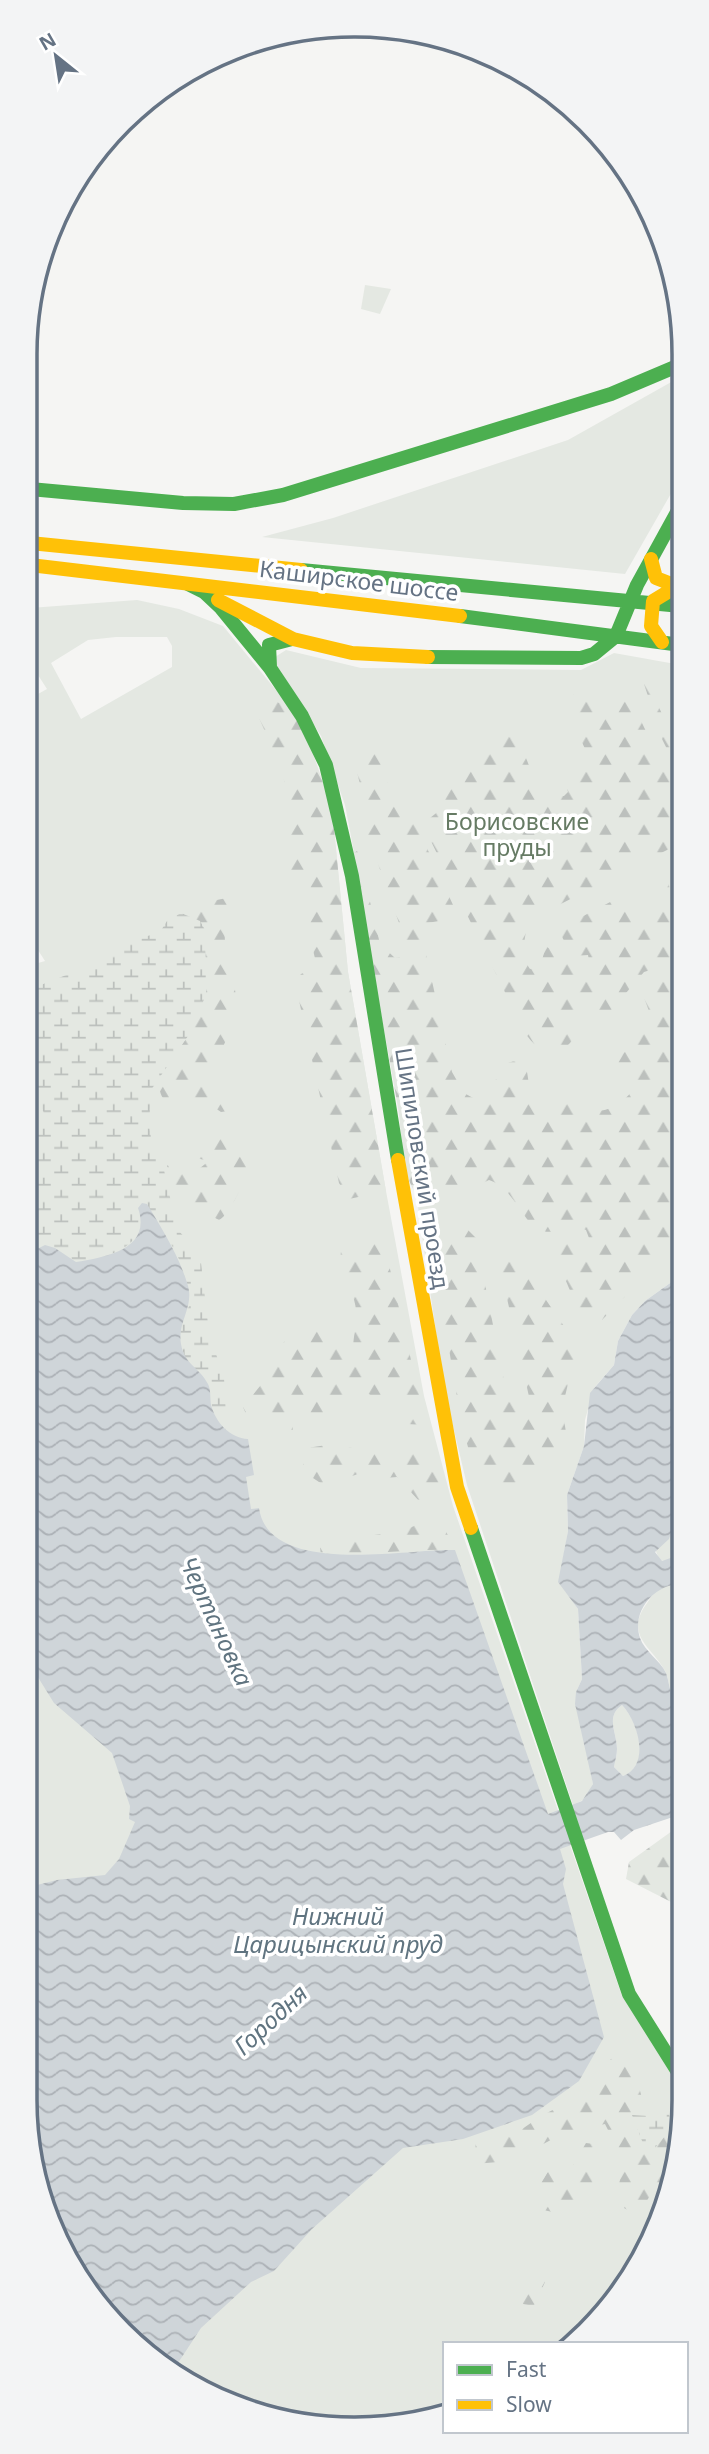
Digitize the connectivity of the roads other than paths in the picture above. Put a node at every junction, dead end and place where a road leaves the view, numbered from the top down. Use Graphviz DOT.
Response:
graph roads {
  1 [pos="672,368"];
  2 [pos="37,490"];
  3 [pos="672,521"];
  4 [pos="37,544"];
  5 [pos="651,559"];
  6 [pos="37,566"];
  7 [pos="188,584"];
  8 [pos="672,584"];
  9 [pos="672,591"];
  10 [pos="204,592"];
  11 [pos="631,598"];
  12 [pos="653,601"];
  13 [pos="672,604"];
  14 [pos="616,636"];
  15 [pos="293,639"];
  16 [pos="662,642"];
  17 [pos="672,644"];
  18 [pos="270,668"];
  19 [pos="672,2064"];
  1 -- 2 [label="main road"];
  3 -- 5 [label="main road"];
  4 -- 11 [label="main road, Каширское шоссе"];
  5 -- 8 [label="main road"];
  5 -- 11 [label="main road"];
  6 -- 7 [label="main road, Каширское шоссе"];
  7 -- 10 [label="main road, Шипиловский проезд"];
  7 -- 14 [label="main road, Каширское шоссе"];
  9 -- 12 [label="main road"];
  10 -- 15 [label="main road"];
  10 -- 18 [label="main road, Шипиловский проезд"];
  11 -- 12 [label="main road, Каширское шоссе"];
  11 -- 14 [label="main road"];
  12 -- 13 [label="main road, Каширское шоссе"];
  12 -- 16 [label="main road"];
  14 -- 15 [label="main road"];
  14 -- 16 [label="main road, Каширское шоссе"];
  15 -- 18 [label="main road"];
  16 -- 17 [label="main road, Каширское шоссе"];
  18 -- 19 [label="main road, Шипиловский проезд"];
}
